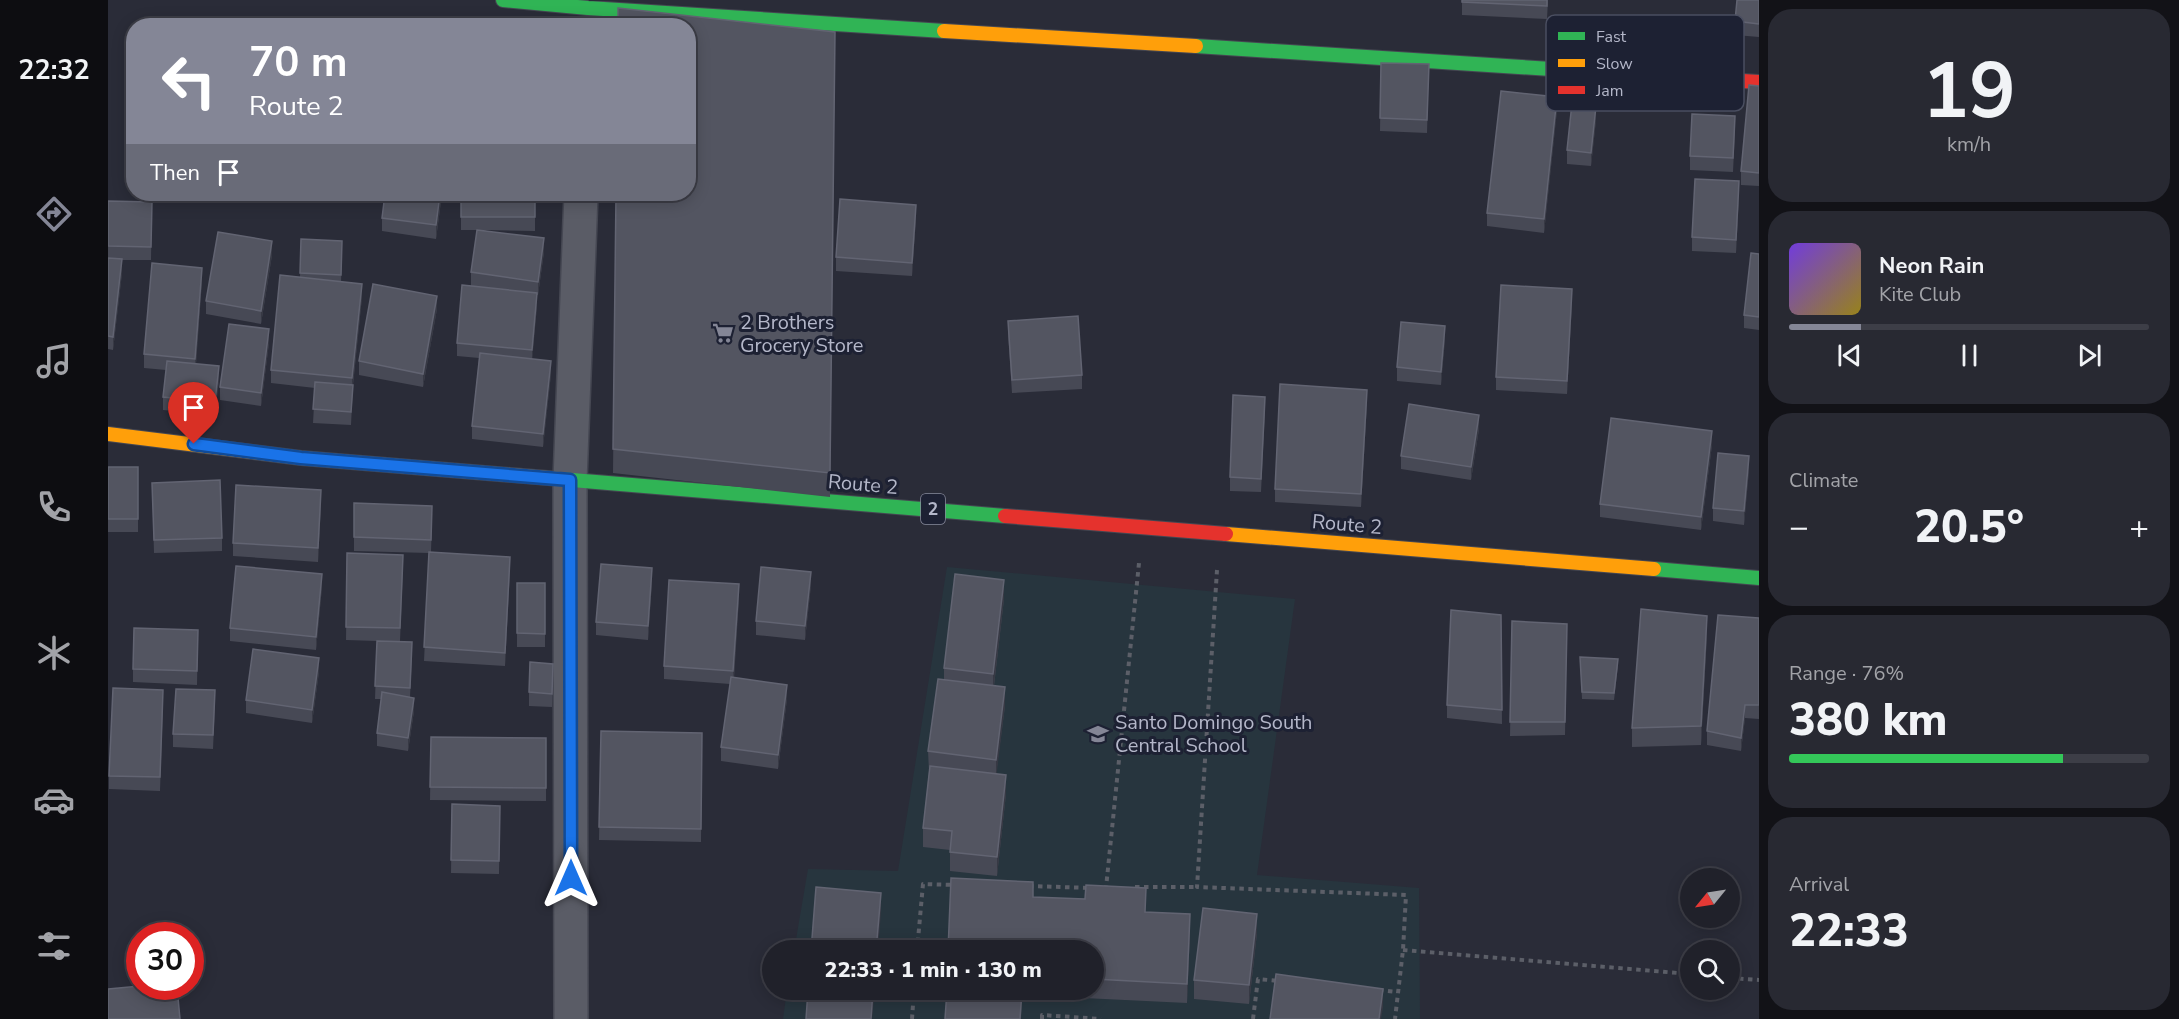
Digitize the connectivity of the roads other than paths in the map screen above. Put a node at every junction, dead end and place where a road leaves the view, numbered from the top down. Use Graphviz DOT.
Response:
graph roads {
  1 [pos="503,0"];
  2 [pos="587,11"];
  3 [pos="1546,69"];
  4 [pos="1744,81"];
  5 [pos="1759,82"];
  6 [pos="581,201"];
  7 [pos="108,434"];
  8 [pos="570,480"];
  9 [pos="1759,578"];
  10 [pos="571,1019"];
  1 -- 2 [label="main road"];
  2 -- 3 [label="main road"];
  4 -- 5 [label="main road"];
  6 -- 8 [label="street"];
  7 -- 8 [label="main road, Route 2 / 2"];
  8 -- 9 [label="main road, Route 2 / 2"];
  8 -- 10 [label="street"];
}
